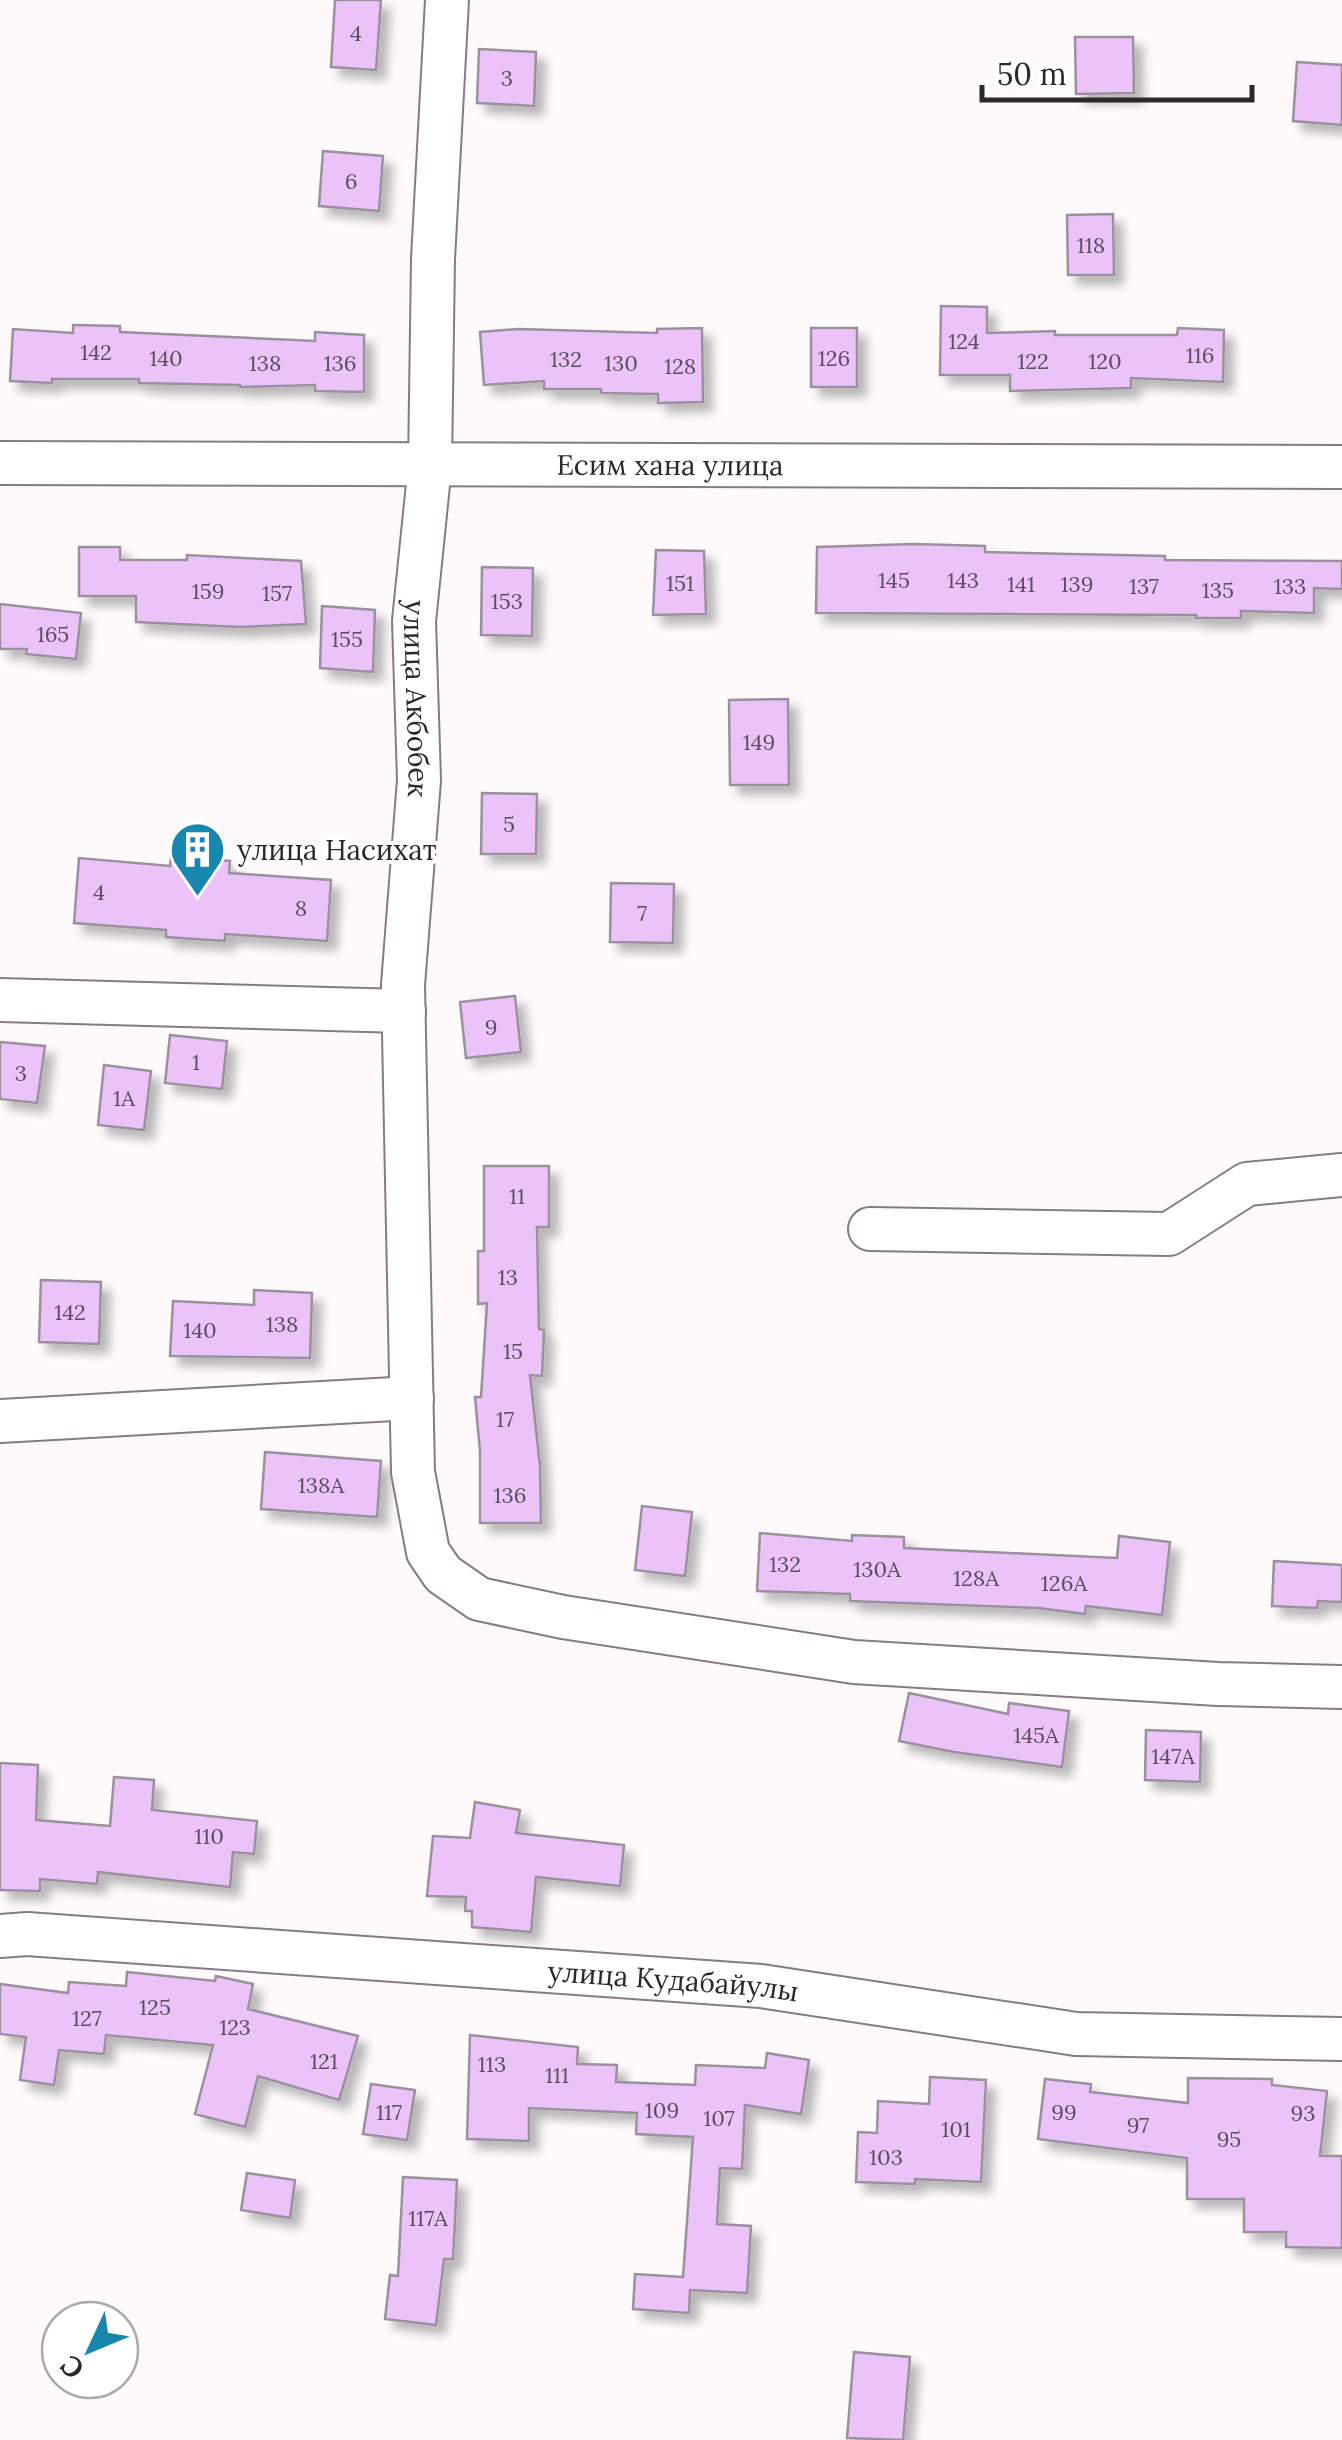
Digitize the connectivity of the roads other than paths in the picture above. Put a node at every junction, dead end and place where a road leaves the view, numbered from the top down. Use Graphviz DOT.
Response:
graph roads {
  1 [pos="447,0"];
  2 [pos="0,463"];
  3 [pos="430,464"];
  4 [pos="1342,468"];
  5 [pos="0,1000"];
  6 [pos="404,1011"];
  7 [pos="1342,1175"];
  8 [pos="870,1228"];
  9 [pos="412,1398"];
  10 [pos="0,1421"];
  11 [pos="1342,1687"];
  12 [pos="0,1936"];
  13 [pos="1342,2038"];
  1 -- 3 [label="street, улица Акбобек"];
  2 -- 3 [label="street, Есим хана улица"];
  3 -- 4 [label="street, Есим хана улица"];
  3 -- 6 [label="street, улица Акбобек"];
  5 -- 6 [label="street"];
  6 -- 9 [label="street, улица Акбобек"];
  7 -- 8 [label="street"];
  9 -- 10 [label="street"];
  9 -- 11 [label="street, улица Акбобек"];
  12 -- 13 [label="street, улица Кудабайулы"];
}
